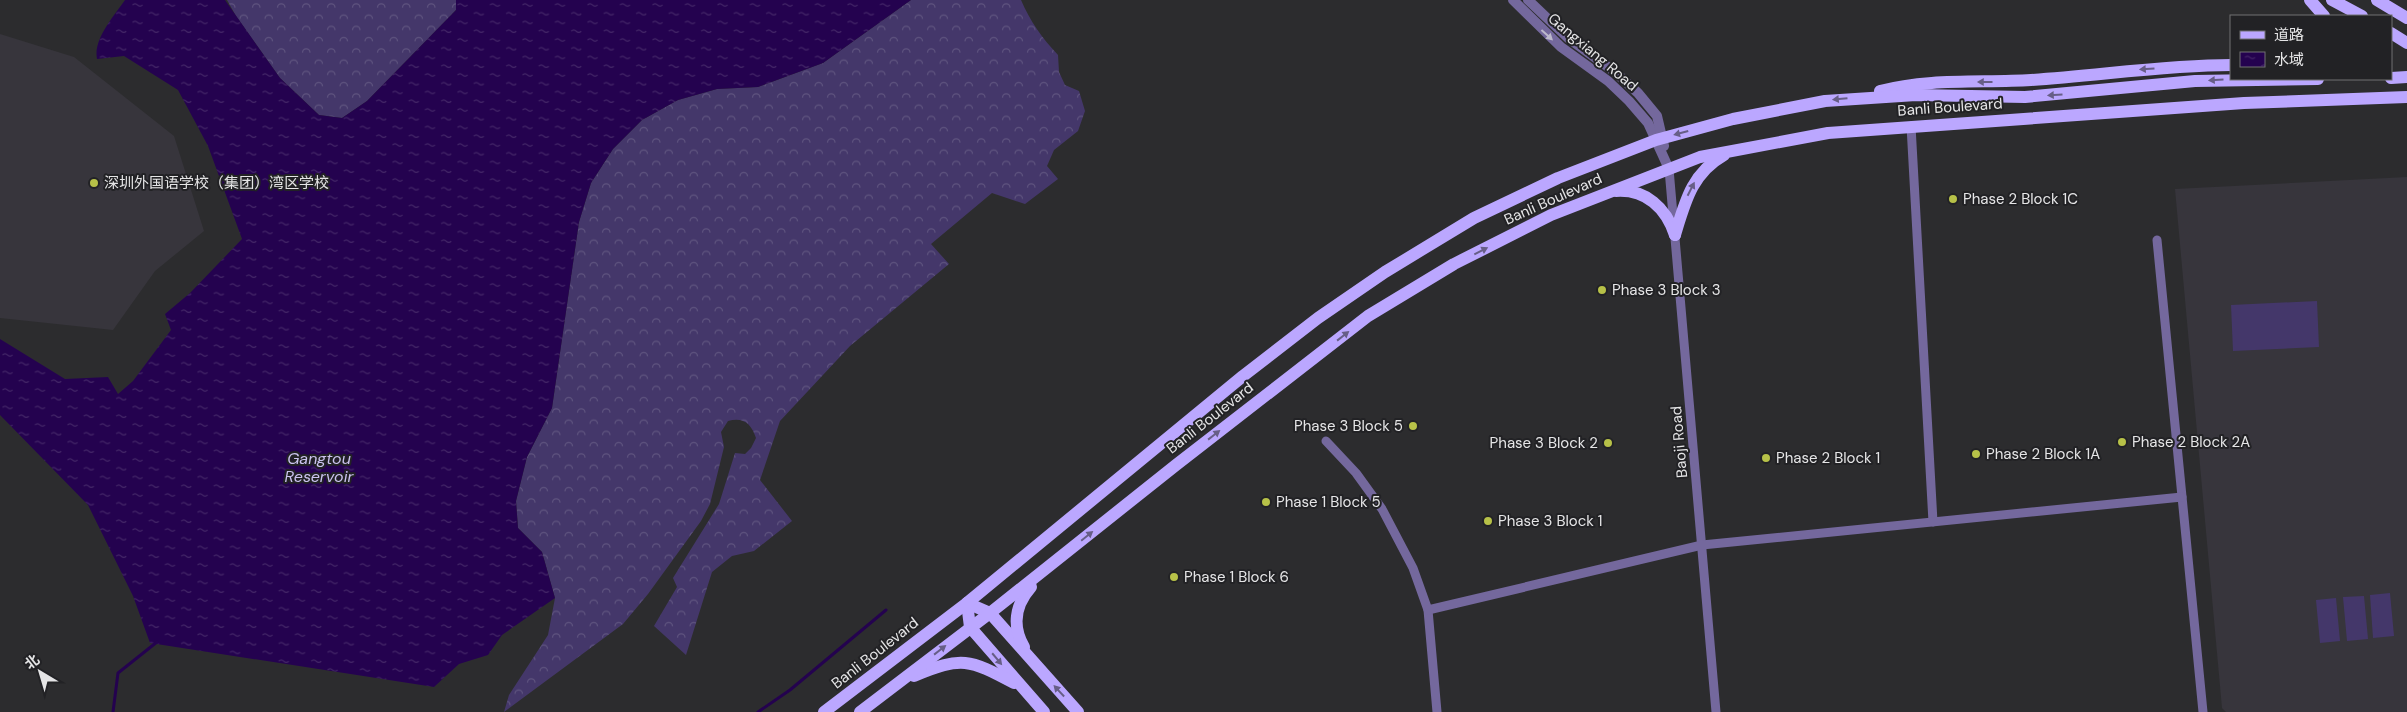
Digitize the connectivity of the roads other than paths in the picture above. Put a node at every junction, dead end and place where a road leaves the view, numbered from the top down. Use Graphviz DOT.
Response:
graph roads {
  1 [pos="1513,0"];
  2 [pos="1528,0"];
  3 [pos="2310,0"];
  4 [pos="2332,0"];
  5 [pos="2377,0"];
  6 [pos="2323,15"];
  7 [pos="2360,15"];
  8 [pos="2407,17"];
  9 [pos="2392,34"];
  10 [pos="2407,43"];
  11 [pos="2230,65"];
  12 [pos="2407,77"];
  13 [pos="2392,78"];
  14 [pos="2256,80"];
  15 [pos="2407,97"];
  16 [pos="1858,98"];
  17 [pos="2382,99"];
  18 [pos="2407,104"];
  19 [pos="1911,126"];
  20 [pos="1659,139"];
  21 [pos="1734,150"];
  22 [pos="1669,169"];
  23 [pos="1610,192"];
  24 [pos="1675,235"];
  25 [pos="2157,240"];
  26 [pos="1326,441"];
  27 [pos="2182,497"];
  28 [pos="1933,522"];
  29 [pos="1702,545"];
  30 [pos="1049,567"];
  31 [pos="967,603"];
  32 [pos="1428,610"];
  33 [pos="990,614"];
  34 [pos="970,627"];
  35 [pos="1040,671"];
  36 [pos="896,684"];
  37 [pos="1021,687"];
  38 [pos="824,712"];
  39 [pos="860,712"];
  40 [pos="1044,712"];
  41 [pos="1078,712"];
  42 [pos="1437,712"];
  43 [pos="1716,712"];
  44 [pos="2203,712"];
  1 -- 20 [label="street, Gangxiang Road, one-way"];
  2 -- 20 [label="street, Gangxiang Road"];
  3 -- 6 [label="main road"];
  4 -- 7 [label="main road"];
  5 -- 8 [label="main road"];
  9 -- 10 [label="main road"];
  11 -- 16 [label="main road, one-way"];
  12 -- 13 [label="main road"];
  14 -- 16 [label="main road, Banli Boulevard, one-way"];
  15 -- 17 [label="main road, Banli Boulevard"];
  16 -- 20 [label="main road, Banli Boulevard, one-way"];
  17 -- 18 [label="main road"];
  17 -- 19 [label="main road, Banli Boulevard"];
  19 -- 21 [label="main road, Banli Boulevard"];
  19 -- 28 [label="street"];
  20 -- 22 [label="street, Gangxiang Road"];
  20 -- 31 [label="main road, Banli Boulevard"];
  21 -- 22 [label="main road, Banli Boulevard"];
  24 -- 21 [label="main road, one-way"];
  22 -- 23 [label="main road, Banli Boulevard"];
  22 -- 24 [label="street, Baoji Road"];
  23 -- 24 [label="main road"];
  30 -- 23 [label="main road, Banli Boulevard, one-way"];
  24 -- 29 [label="street, Baoji Road"];
  25 -- 27 [label="street"];
  26 -- 32 [label="street"];
  27 -- 28 [label="street"];
  27 -- 44 [label="street"];
  28 -- 29 [label="street"];
  29 -- 32 [label="street"];
  29 -- 43 [label="street, Baoji Road"];
  30 -- 33 [label="main road, Banli Boulevard"];
  30 -- 35 [label="main road"];
  31 -- 33 [label="main road"];
  31 -- 34 [label="main road"];
  31 -- 38 [label="main road, Banli Boulevard"];
  32 -- 42 [label="street"];
  33 -- 34 [label="main road, Banli Boulevard"];
  33 -- 35 [label="main road"];
  36 -- 34 [label="main road, Banli Boulevard, one-way"];
  34 -- 37 [label="main road, one-way"];
  41 -- 35 [label="main road, one-way"];
  36 -- 37 [label="main road"];
  36 -- 39 [label="main road, Banli Boulevard"];
  37 -- 40 [label="main road"];
}
